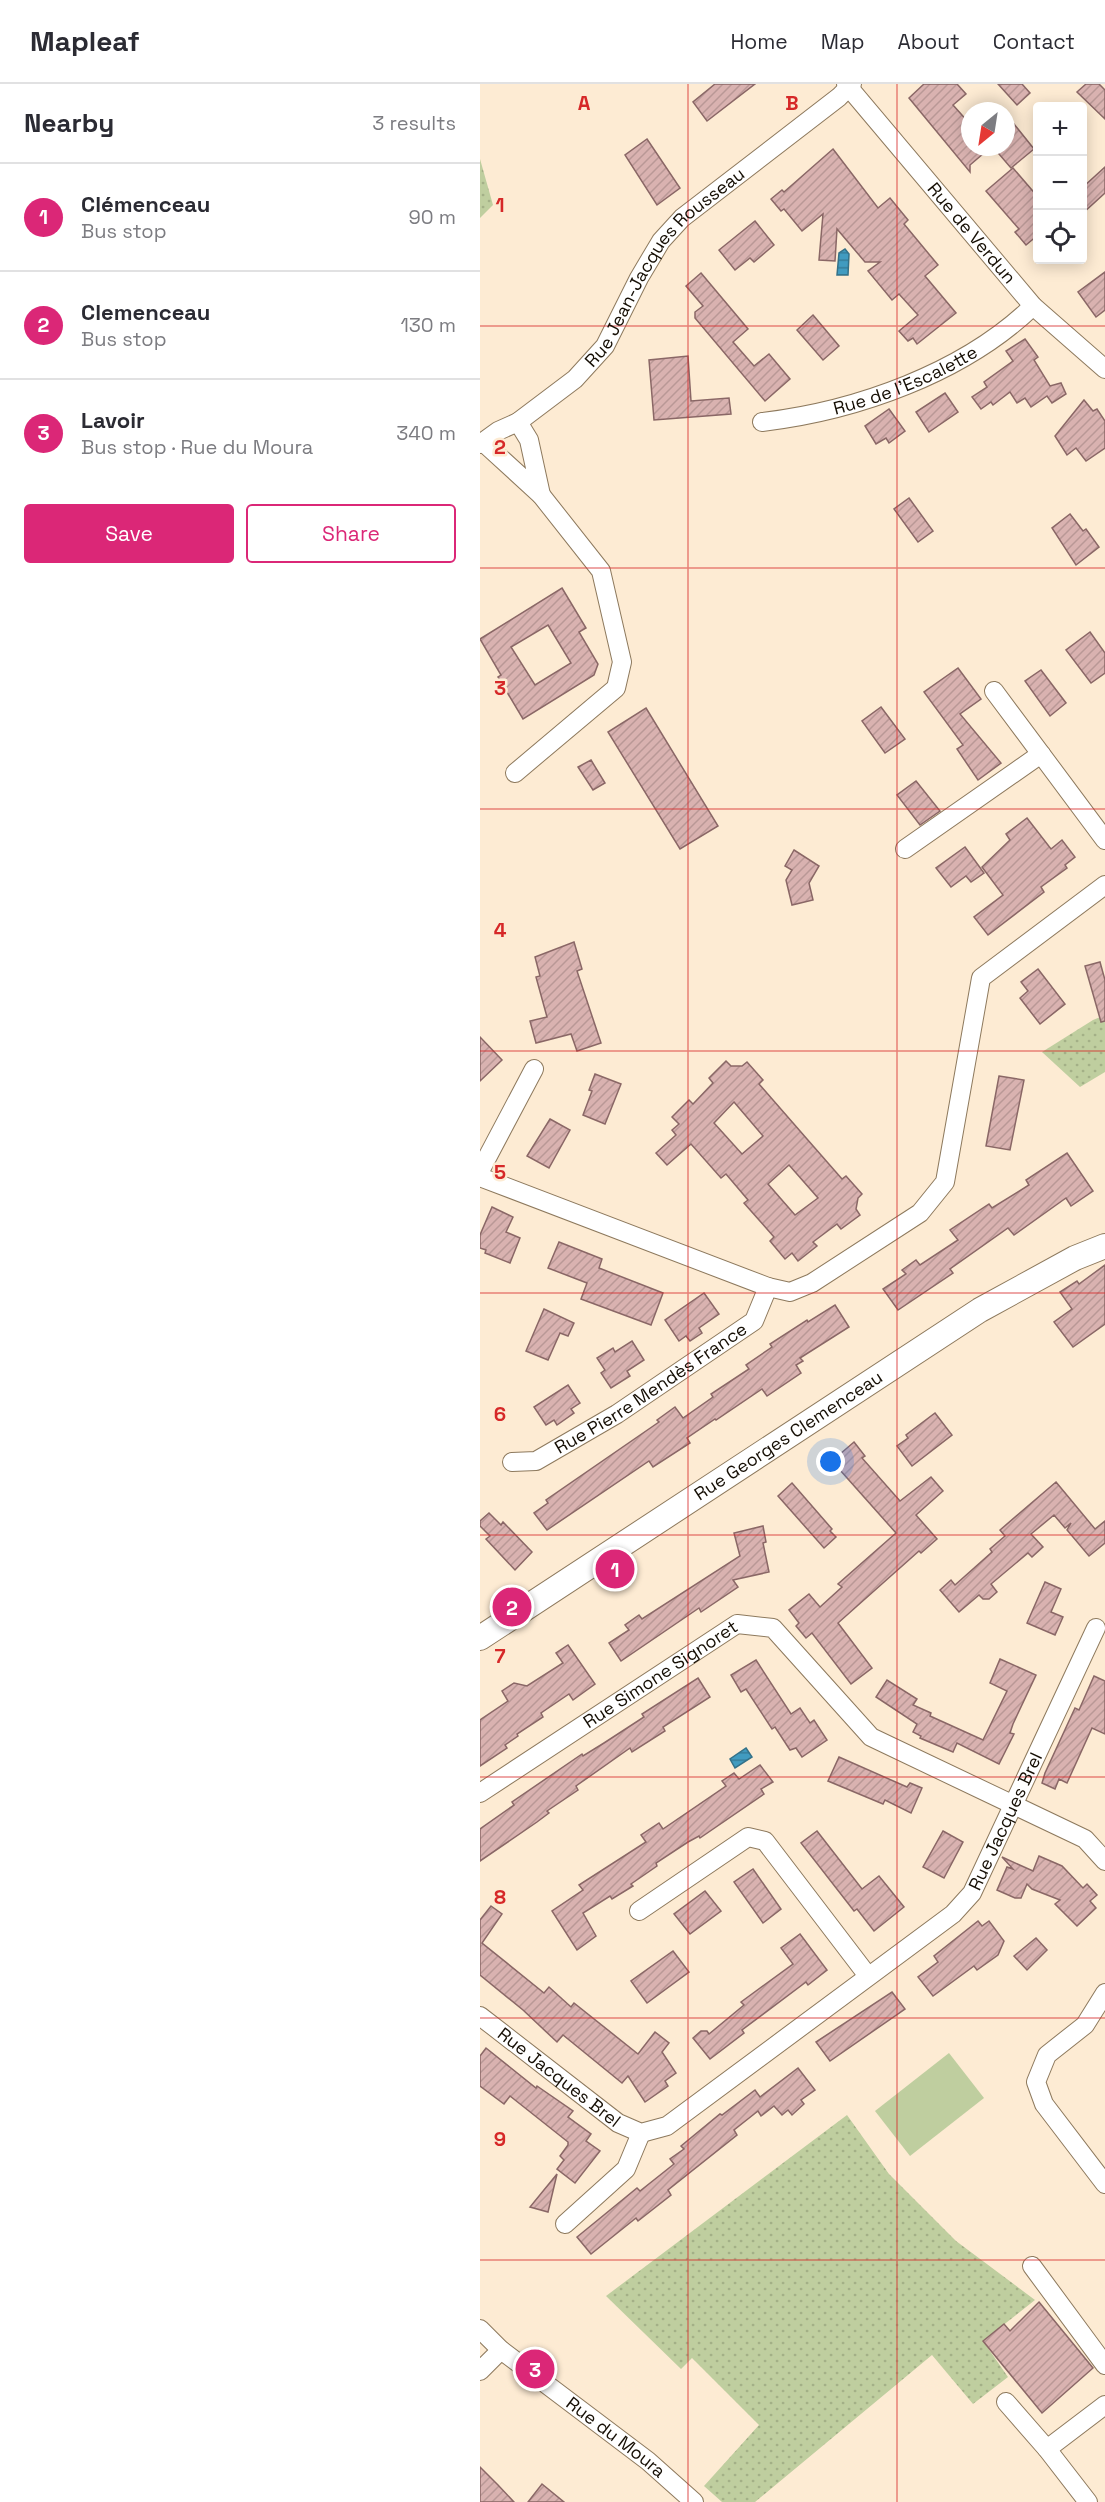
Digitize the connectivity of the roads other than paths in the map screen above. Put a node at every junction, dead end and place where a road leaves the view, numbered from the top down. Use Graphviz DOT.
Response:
graph roads {
  1 [pos="849,85"];
  2 [pos="1033,306"];
  3 [pos="1105,369"];
  4 [pos="518,422"];
  5 [pos="762,422"];
  6 [pos="482,443"];
  7 [pos="541,495"];
  8 [pos="994,691"];
  9 [pos="1041,754"];
  10 [pos="515,773"];
  11 [pos="1105,840"];
  12 [pos="905,849"];
  13 [pos="1105,885"];
  14 [pos="534,1069"];
  15 [pos="480,1171"];
  16 [pos="480,1177"];
  17 [pos="1105,1246"];
  18 [pos="768,1287"];
  19 [pos="512,1462"];
  20 [pos="1096,1628"];
  21 [pos="480,1638"];
  22 [pos="480,1793"];
  23 [pos="1012,1806"];
  24 [pos="1105,1861"];
  25 [pos="639,1911"];
  26 [pos="868,1976"];
  27 [pos="1105,1993"];
  28 [pos="480,2016"];
  29 [pos="641,2133"];
  30 [pos="1105,2184"];
  31 [pos="565,2224"];
  32 [pos="1032,2266"];
  33 [pos="480,2329"];
  34 [pos="501,2350"];
  35 [pos="1105,2366"];
  36 [pos="480,2371"];
  37 [pos="1006,2402"];
  38 [pos="1105,2405"];
  39 [pos="1047,2449"];
  40 [pos="694,2502"];
  41 [pos="1088,2502"];
  1 -- 2 [label="street, Rue de Verdun"];
  1 -- 4 [label="street, Rue Jean-Jacques Rousseau"];
  2 -- 3 [label="street, Rue de Verdun"];
  2 -- 5 [label="street, Rue de l'Escalette"];
  4 -- 6 [label="street, Rue Jean-Jacques Rousseau"];
  4 -- 7 [label="street"];
  6 -- 7 [label="street"];
  7 -- 10 [label="street"];
  8 -- 9 [label="street"];
  9 -- 11 [label="street"];
  9 -- 12 [label="street"];
  13 -- 18 [label="street"];
  14 -- 15 [label="street"];
  16 -- 18 [label="street"];
  17 -- 21 [label="street, Rue Georges Clemenceau"];
  18 -- 19 [label="street, Rue Pierre Mendès France"];
  20 -- 23 [label="street, Rue Jacques Brel"];
  22 -- 23 [label="street, Rue Simone Signoret"];
  23 -- 24 [label="street, Rue Simone Signoret"];
  23 -- 26 [label="street, Rue Jacques Brel"];
  25 -- 26 [label="street"];
  26 -- 29 [label="street, Rue Jacques Brel"];
  27 -- 30 [label="street"];
  28 -- 29 [label="street, Rue Jacques Brel"];
  29 -- 31 [label="street, Rue Jacques Brel"];
  32 -- 35 [label="street"];
  33 -- 34 [label="street, Rue du Moura"];
  34 -- 36 [label="street"];
  34 -- 40 [label="street, Rue du Moura"];
  37 -- 39 [label="street"];
  38 -- 39 [label="street"];
  39 -- 41 [label="street"];
}
